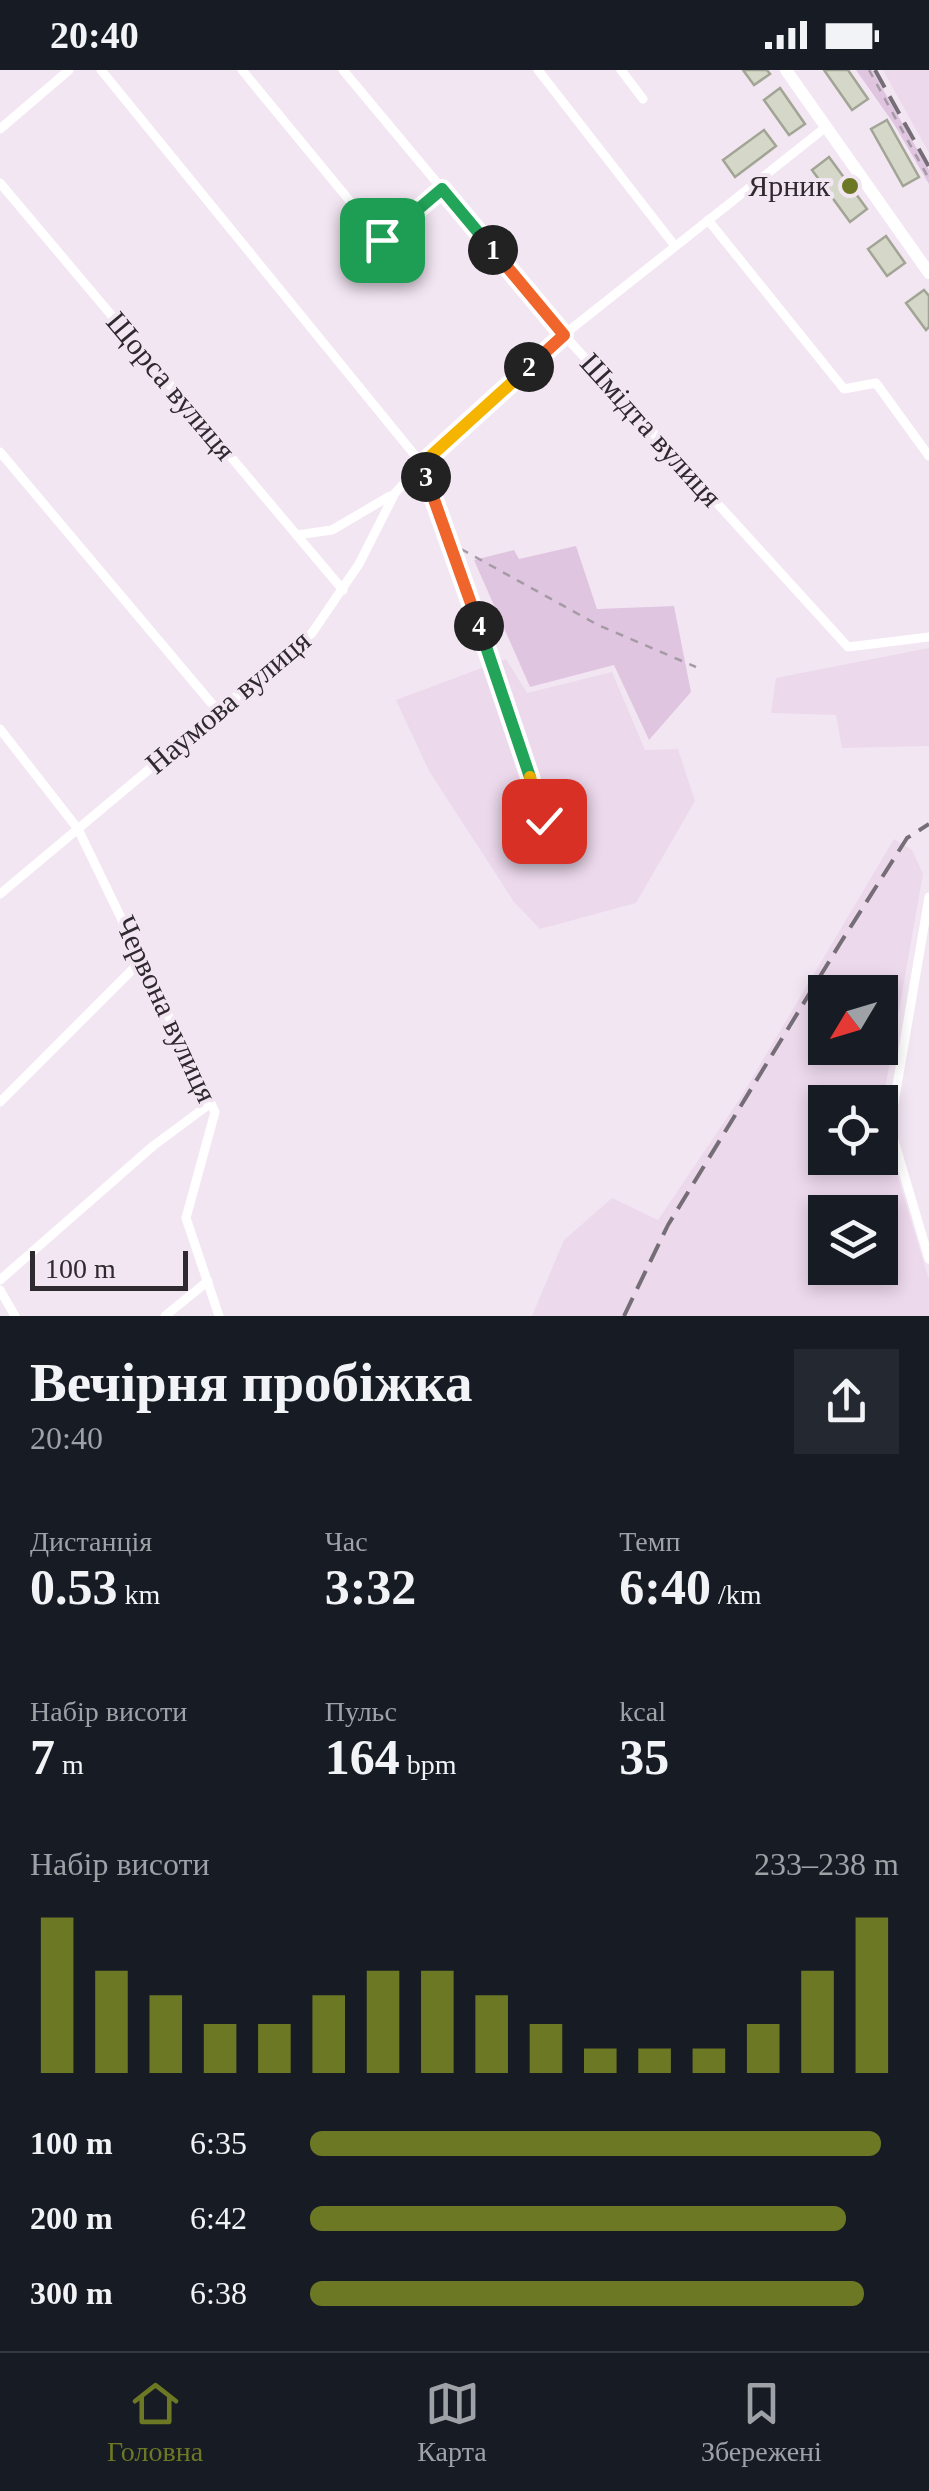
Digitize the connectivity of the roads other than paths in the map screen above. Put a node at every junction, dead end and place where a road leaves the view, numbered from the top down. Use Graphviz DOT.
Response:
graph roads {
  1 [pos="69,70"];
  2 [pos="102,70"];
  3 [pos="242,70"];
  4 [pos="343,70"];
  5 [pos="538,70"];
  6 [pos="621,70"];
  7 [pos="786,70"];
  8 [pos="643,100"];
  9 [pos="826,127"];
  10 [pos="0,129"];
  11 [pos="0,183"];
  12 [pos="442,189"];
  13 [pos="708,220"];
  14 [pos="675,246"];
  15 [pos="929,272"];
  16 [pos="564,335"];
  17 [pos="0,452"];
  18 [pos="929,456"];
  19 [pos="422,464"];
  20 [pos="395,493"];
  21 [pos="297,536"];
  22 [pos="343,590"];
  23 [pos="929,636"];
  24 [pos="218,711"];
  25 [pos="0,729"];
  26 [pos="544,821"];
  27 [pos="78,829"];
  28 [pos="0,894"];
  29 [pos="929,898"];
  30 [pos="144,958"];
  31 [pos="0,1102"];
  32 [pos="212,1103"];
  33 [pos="929,1259"];
  34 [pos="0,1280"];
  35 [pos="208,1282"];
  36 [pos="0,1290"];
  37 [pos="14,1316"];
  38 [pos="165,1316"];
  39 [pos="218,1316"];
  1 -- 10 [label="street"];
  2 -- 19 [label="street"];
  3 -- 12 [label="street"];
  4 -- 12 [label="street, Шмідта вулиця"];
  5 -- 14 [label="street"];
  6 -- 8 [label="street"];
  7 -- 9 [label="street"];
  9 -- 13 [label="street, Наумова вулиця"];
  9 -- 15 [label="street"];
  11 -- 21 [label="street, Щорса вулиця"];
  12 -- 16 [label="street, Шмідта вулиця"];
  13 -- 14 [label="street, Наумова вулиця"];
  13 -- 18 [label="street"];
  14 -- 16 [label="street, Наумова вулиця"];
  16 -- 19 [label="street, Наумова вулиця"];
  16 -- 23 [label="street, Шмідта вулиця"];
  17 -- 24 [label="street"];
  19 -- 20 [label="street, Наумова вулиця"];
  19 -- 26 [label="lane"];
  20 -- 21 [label="street"];
  20 -- 22 [label="street, Наумова вулиця"];
  21 -- 22 [label="street, Щорса вулиця"];
  22 -- 24 [label="street, Наумова вулиця"];
  24 -- 27 [label="street, Наумова вулиця"];
  25 -- 27 [label="street, Червона вулиця"];
  27 -- 28 [label="street, Наумова вулиця"];
  27 -- 30 [label="street, Червона вулиця"];
  29 -- 33 [label="street"];
  30 -- 31 [label="street"];
  30 -- 32 [label="street, Червона вулиця"];
  32 -- 34 [label="street"];
  32 -- 35 [label="street, Червона вулиця"];
  35 -- 38 [label="street"];
  35 -- 39 [label="street, Червона вулиця"];
  36 -- 37 [label="street"];
}
